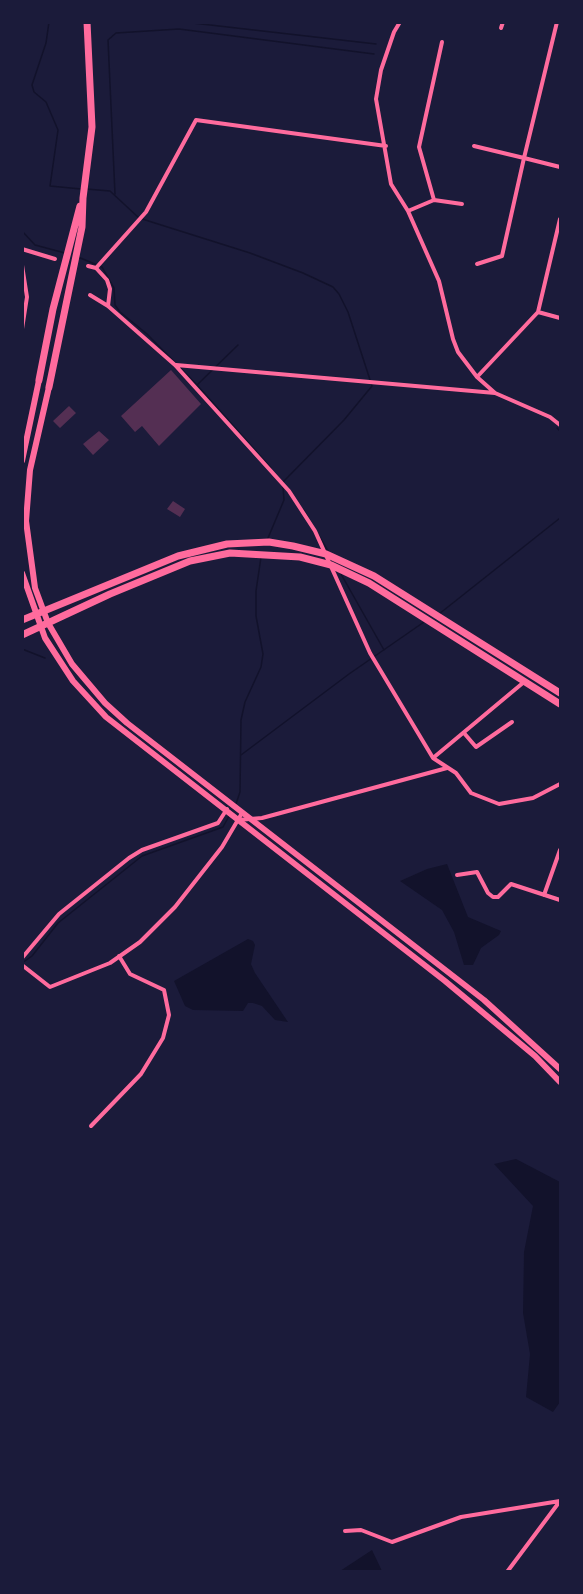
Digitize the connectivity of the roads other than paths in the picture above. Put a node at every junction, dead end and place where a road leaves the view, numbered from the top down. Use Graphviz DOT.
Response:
graph roads {
  1 [pos="87,22"];
  2 [pos="400,22"];
  3 [pos="503,22"];
  4 [pos="557,22"];
  5 [pos="501,28"];
  6 [pos="442,42"];
  7 [pos="386,146"];
  8 [pos="474,146"];
  9 [pos="524,159"];
  10 [pos="561,167"];
  11 [pos="83,198"];
  12 [pos="434,200"];
  13 [pos="462,204"];
  14 [pos="408,211"];
  15 [pos="561,219"];
  16 [pos="22,249"];
  17 [pos="55,259"];
  18 [pos="477,264"];
  19 [pos="22,265"];
  20 [pos="88,266"];
  21 [pos="96,268"];
  22 [pos="90,296"];
  23 [pos="108,306"];
  24 [pos="538,312"];
  25 [pos="561,318"];
  26 [pos="22,329"];
  27 [pos="175,365"];
  28 [pos="477,377"];
  29 [pos="39,380"];
  30 [pos="50,387"];
  31 [pos="495,393"];
  32 [pos="561,425"];
  33 [pos="22,461"];
  34 [pos="326,554"];
  35 [pos="331,565"];
  36 [pos="22,573"];
  37 [pos="39,612"];
  38 [pos="22,620"];
  39 [pos="48,623"];
  40 [pos="40,627"];
  41 [pos="22,635"];
  42 [pos="524,682"];
  43 [pos="561,693"];
  44 [pos="558,703"];
  45 [pos="512,722"];
  46 [pos="464,734"];
  47 [pos="433,758"];
  48 [pos="447,768"];
  49 [pos="561,784"];
  50 [pos="230,803"];
  51 [pos="226,811"];
  52 [pos="242,813"];
  53 [pos="251,819"];
  54 [pos="237,820"];
  55 [pos="561,850"];
  56 [pos="457,875"];
  57 [pos="544,895"];
  58 [pos="561,900"];
  59 [pos="119,956"];
  60 [pos="22,958"];
  61 [pos="22,965"];
  62 [pos="561,1069"];
  63 [pos="561,1082"];
  64 [pos="92,1126"];
  65 [pos="560,1501"];
  66 [pos="345,1531"];
  67 [pos="507,1572"];
  1 -- 11 [label="highway"];
  2 -- 7 [label="street"];
  3 -- 5 [label="street"];
  4 -- 9 [label="street"];
  6 -- 12 [label="street"];
  7 -- 14 [label="street"];
  7 -- 21 [label="street"];
  8 -- 9 [label="street"];
  9 -- 10 [label="street"];
  9 -- 18 [label="street"];
  11 -- 29 [label="highway"];
  11 -- 30 [label="highway"];
  12 -- 13 [label="street"];
  12 -- 14 [label="street"];
  14 -- 28 [label="street"];
  15 -- 24 [label="street"];
  16 -- 17 [label="street"];
  19 -- 26 [label="street"];
  20 -- 21 [label="street"];
  21 -- 23 [label="street"];
  22 -- 23 [label="street"];
  23 -- 27 [label="street"];
  24 -- 25 [label="street"];
  24 -- 28 [label="street"];
  27 -- 31 [label="street"];
  27 -- 34 [label="street"];
  28 -- 31 [label="street"];
  29 -- 33 [label="main road"];
  30 -- 37 [label="main road"];
  31 -- 32 [label="street"];
  34 -- 35 [label="street"];
  34 -- 37 [label="highway"];
  34 -- 43 [label="highway"];
  35 -- 39 [label="highway"];
  35 -- 42 [label="highway"];
  35 -- 47 [label="street"];
  36 -- 37 [label="main road"];
  37 -- 38 [label="highway"];
  37 -- 39 [label="main road"];
  37 -- 40 [label="main road"];
  39 -- 40 [label="highway"];
  39 -- 50 [label="main road"];
  40 -- 41 [label="highway"];
  40 -- 51 [label="main road"];
  42 -- 44 [label="highway"];
  42 -- 46 [label="street"];
  45 -- 46 [label="street"];
  46 -- 47 [label="street"];
  47 -- 48 [label="street"];
  48 -- 49 [label="street"];
  48 -- 53 [label="street"];
  50 -- 51 [label="street"];
  50 -- 52 [label="main road"];
  51 -- 54 [label="main road"];
  51 -- 60 [label="street"];
  52 -- 53 [label="main road"];
  52 -- 54 [label="street"];
  53 -- 54 [label="street"];
  53 -- 62 [label="main road"];
  54 -- 59 [label="street"];
  54 -- 63 [label="main road"];
  55 -- 57 [label="street"];
  56 -- 57 [label="street"];
  57 -- 58 [label="street"];
  59 -- 61 [label="street"];
  59 -- 64 [label="street"];
  65 -- 66 [label="street"];
  65 -- 67 [label="street"];
}
